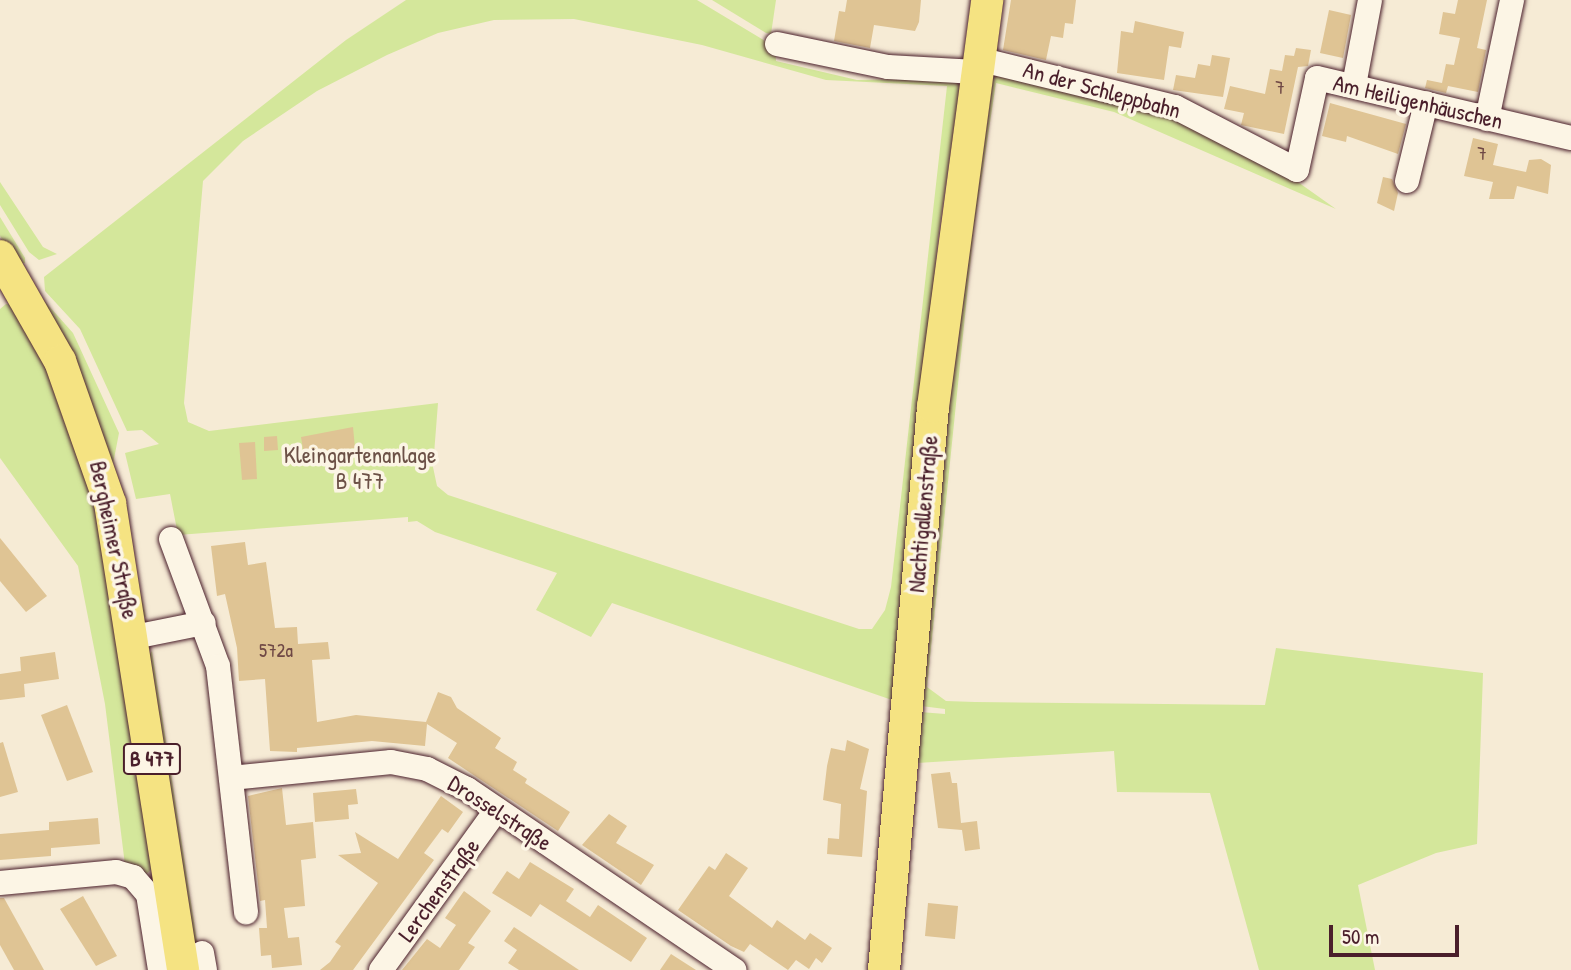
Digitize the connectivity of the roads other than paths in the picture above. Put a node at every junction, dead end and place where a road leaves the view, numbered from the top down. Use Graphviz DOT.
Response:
graph roads {
  1 [pos="987,0"];
  2 [pos="1370,0"];
  3 [pos="1512,0"];
  4 [pos="777,44"];
  5 [pos="977,66"];
  6 [pos="1353,85"];
  7 [pos="1426,103"];
  8 [pos="1487,118"];
  9 [pos="1571,138"];
  10 [pos="1297,170"];
  11 [pos="1407,181"];
  12 [pos="0,256"];
  13 [pos="171,539"];
  14 [pos="204,623"];
  15 [pos="134,637"];
  16 [pos="231,778"];
  17 [pos="497,809"];
  18 [pos="0,883"];
  19 [pos="246,912"];
  20 [pos="197,964"];
  21 [pos="160,970"];
  22 [pos="381,970"];
  23 [pos="734,970"];
  24 [pos="884,970"];
  1 -- 5 [label="main road, Nachtigallenstraße"];
  2 -- 6 [label="street"];
  3 -- 8 [label="street"];
  4 -- 5 [label="street, An der Schleppbahn"];
  5 -- 10 [label="street, An der Schleppbahn"];
  5 -- 24 [label="main road, Nachtigallenstraße"];
  6 -- 7 [label="street, Am Heiligenhäuschen"];
  6 -- 10 [label="street, Am Heiligenhäuschen"];
  7 -- 8 [label="street, Am Heiligenhäuschen"];
  7 -- 11 [label="street"];
  8 -- 9 [label="street, Am Heiligenhäuschen"];
  12 -- 15 [label="main road, Bergheimer Straße / B 477"];
  13 -- 14 [label="street"];
  14 -- 15 [label="street, Bergheimer Straße"];
  14 -- 16 [label="street"];
  15 -- 20 [label="main road, Bergheimer Straße / B 477"];
  16 -- 17 [label="street, Drosselstraße"];
  16 -- 19 [label="street"];
  17 -- 22 [label="street, Lerchenstraße"];
  17 -- 23 [label="street, Drosselstraße"];
  18 -- 21 [label="street"];
}
